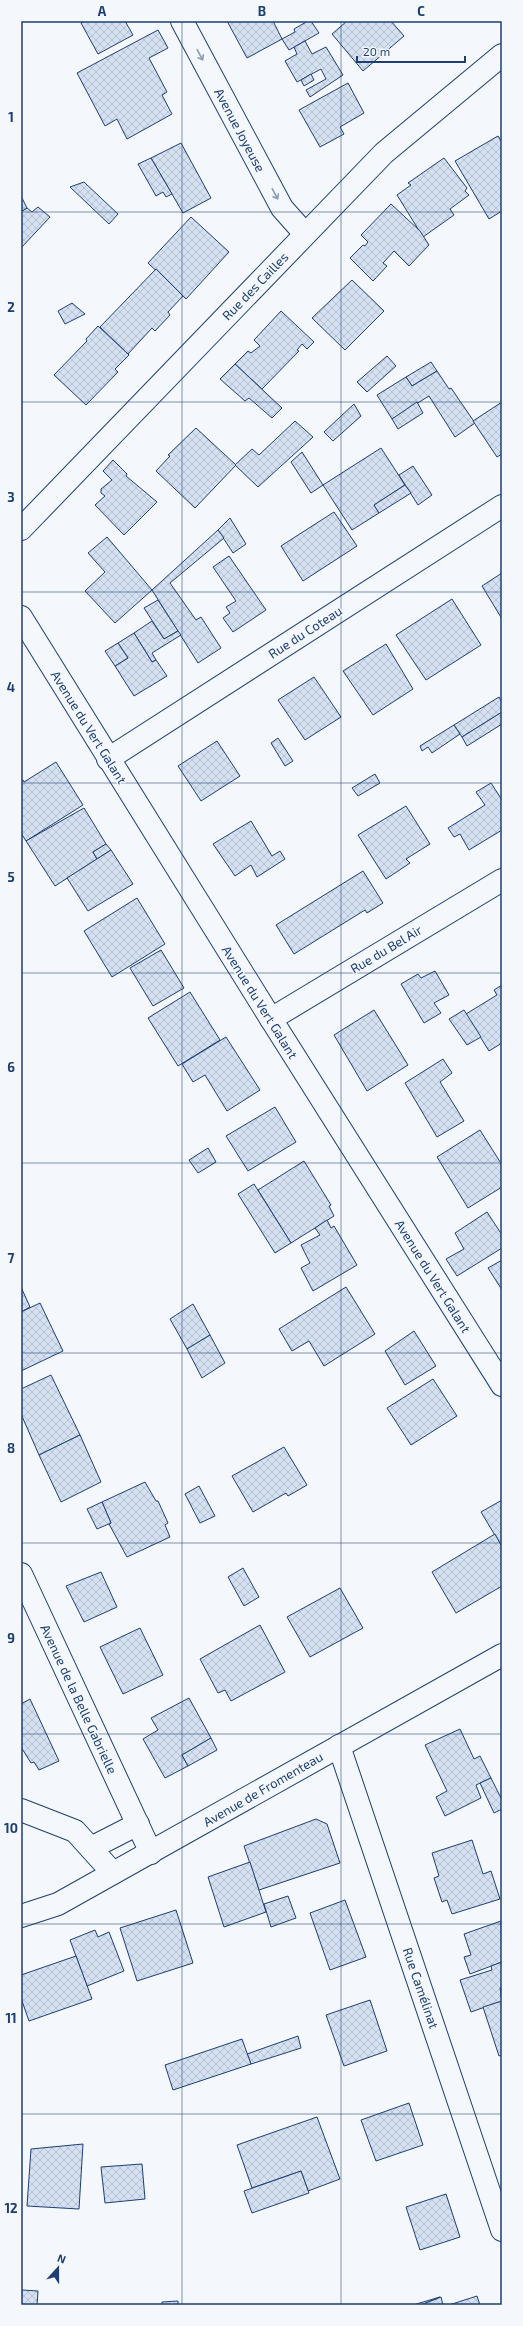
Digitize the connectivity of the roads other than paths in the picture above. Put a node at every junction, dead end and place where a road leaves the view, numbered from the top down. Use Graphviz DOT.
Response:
graph roads {
  1 [pos="182,21"];
  2 [pos="502,55"];
  3 [pos="305,234"];
  4 [pos="502,506"];
  5 [pos="21,529"];
  6 [pos="21,617"];
  7 [pos="108,759"];
  8 [pos="502,880"];
  9 [pos="271,1019"];
  10 [pos="495,1357"];
  11 [pos="502,1385"];
  12 [pos="21,1574"];
  13 [pos="502,1655"];
  14 [pos="339,1746"];
  15 [pos="21,1810"];
  16 [pos="138,1824"];
  17 [pos="91,1848"];
  18 [pos="151,1853"];
  19 [pos="113,1874"];
  20 [pos="21,1916"];
  21 [pos="502,2230"];
  1 -- 3 [label="street, Avenue Joyeuse, one-way"];
  2 -- 3 [label="street, Rue des Cailles"];
  3 -- 5 [label="street, Rue des Cailles"];
  4 -- 7 [label="street, Rue du Coteau"];
  6 -- 7 [label="street, Avenue du Vert Galant"];
  7 -- 9 [label="street, Avenue du Vert Galant"];
  8 -- 9 [label="street, Rue du Bel Air"];
  9 -- 10 [label="street, Avenue du Vert Galant"];
  10 -- 11 [label="street, Avenue du Vert Galant"];
  12 -- 16 [label="street, Avenue de la Belle Gabrielle"];
  13 -- 14 [label="street, Avenue de Fromenteau"];
  14 -- 18 [label="street, Avenue de Fromenteau"];
  14 -- 21 [label="street, Rue Camélinat"];
  15 -- 17 [label="street"];
  16 -- 17 [label="street"];
  16 -- 18 [label="street, Avenue de la Belle Gabrielle"];
  17 -- 19 [label="street"];
  18 -- 19 [label="street, Avenue de Fromenteau"];
  19 -- 20 [label="street, Avenue de Fromenteau"];
}
